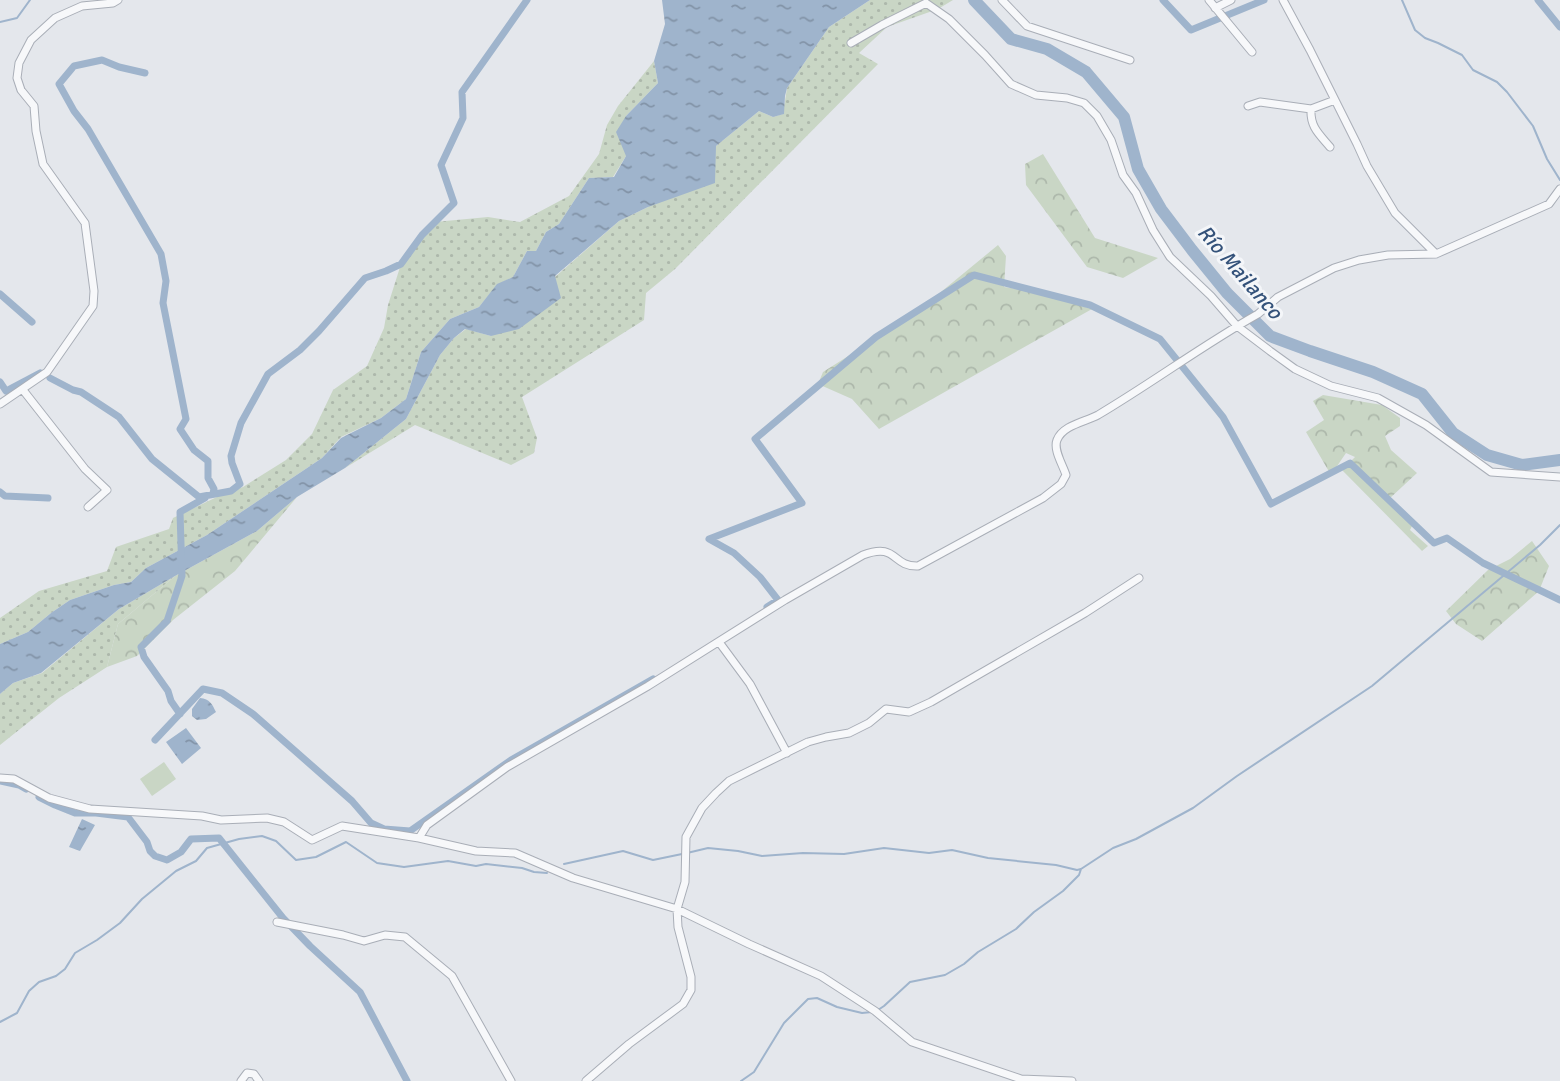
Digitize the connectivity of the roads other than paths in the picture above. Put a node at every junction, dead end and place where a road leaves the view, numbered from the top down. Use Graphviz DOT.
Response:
graph roads {
  1 [pos="118,0"];
  2 [pos="1002,0"];
  3 [pos="1209,0"];
  4 [pos="1231,0"];
  5 [pos="1283,0"];
  6 [pos="1215,8"];
  7 [pos="851,43"];
  8 [pos="1252,52"];
  9 [pos="1130,60"];
  10 [pos="1335,100"];
  11 [pos="1248,106"];
  12 [pos="1311,109"];
  13 [pos="1330,147"];
  14 [pos="1559,190"];
  15 [pos="1436,254"];
  16 [pos="1237,326"];
  17 [pos="23,390"];
  18 [pos="0,404"];
  19 [pos="1560,477"];
  20 [pos="88,507"];
  21 [pos="1139,578"];
  22 [pos="719,642"];
  23 [pos="787,753"];
  24 [pos="0,778"];
  25 [pos="419,838"];
  26 [pos="677,909"];
  27 [pos="277,922"];
  28 [pos="241,1081"];
  29 [pos="259,1081"];
  30 [pos="511,1081"];
  31 [pos="586,1081"];
  32 [pos="1072,1081"];
  1 -- 17 [label="street"];
  2 -- 9 [label="street"];
  3 -- 6 [label="street"];
  4 -- 6 [label="street"];
  5 -- 10 [label="street"];
  6 -- 8 [label="street"];
  7 -- 16 [label="street"];
  10 -- 12 [label="street"];
  10 -- 15 [label="street"];
  11 -- 12 [label="street"];
  12 -- 13 [label="street"];
  14 -- 15 [label="street"];
  15 -- 16 [label="street"];
  16 -- 19 [label="street"];
  16 -- 22 [label="street"];
  17 -- 18 [label="street"];
  17 -- 20 [label="street"];
  21 -- 23 [label="street"];
  22 -- 23 [label="street"];
  22 -- 25 [label="street"];
  23 -- 26 [label="street"];
  24 -- 25 [label="street"];
  25 -- 26 [label="street"];
  26 -- 31 [label="street"];
  26 -- 32 [label="street"];
  27 -- 30 [label="street"];
  28 -- 29 [label="street"];
}
